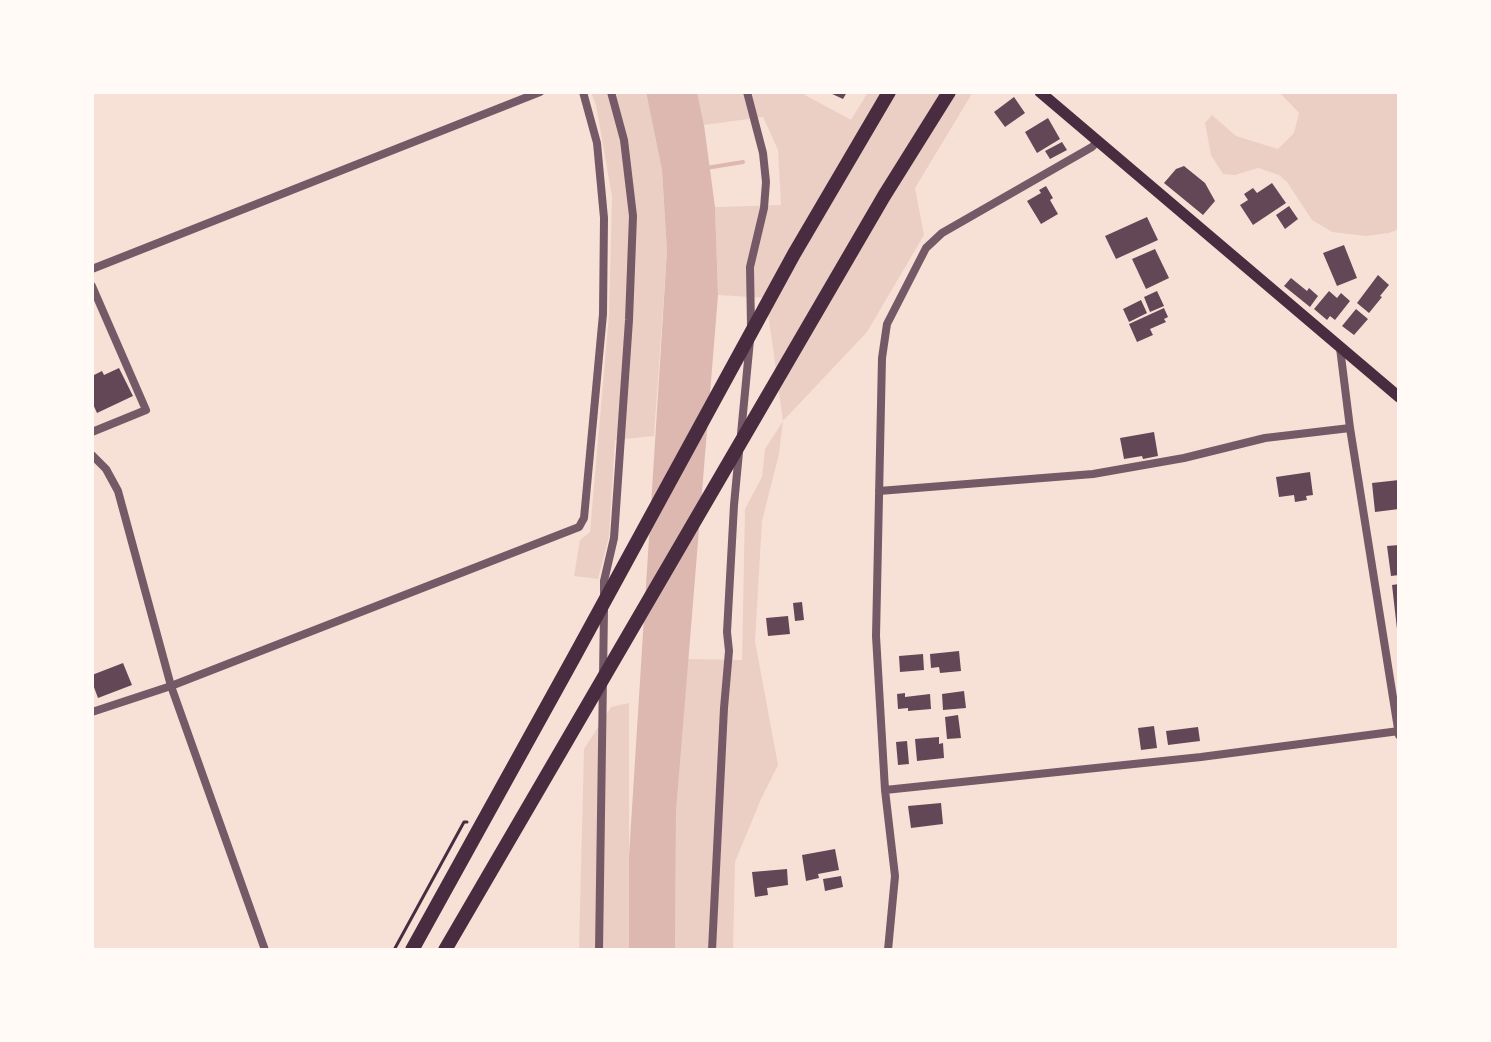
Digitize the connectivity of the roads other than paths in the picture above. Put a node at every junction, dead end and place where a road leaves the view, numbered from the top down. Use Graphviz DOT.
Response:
graph roads {
  1 [pos="540,92"];
  2 [pos="583,92"];
  3 [pos="611,92"];
  4 [pos="747,92"];
  5 [pos="889,92"];
  6 [pos="949,92"];
  7 [pos="1040,92"];
  8 [pos="1098,141"];
  9 [pos="92,269"];
  10 [pos="92,286"];
  11 [pos="1340,348"];
  12 [pos="1399,397"];
  13 [pos="1350,428"];
  14 [pos="92,432"];
  15 [pos="92,455"];
  16 [pos="879,491"];
  17 [pos="171,686"];
  18 [pos="92,712"];
  19 [pos="1399,733"];
  20 [pos="885,790"];
  21 [pos="265,950"];
  22 [pos="412,950"];
  23 [pos="445,950"];
  24 [pos="599,950"];
  25 [pos="712,950"];
  26 [pos="888,950"];
  1 -- 9 [label="street"];
  2 -- 17 [label="street"];
  3 -- 24 [label="street"];
  4 -- 25 [label="street"];
  5 -- 22 [label="highway"];
  6 -- 23 [label="highway"];
  7 -- 8 [label="main road"];
  8 -- 11 [label="main road"];
  8 -- 16 [label="street"];
  10 -- 14 [label="street"];
  11 -- 12 [label="main road"];
  11 -- 13 [label="street"];
  13 -- 16 [label="street"];
  13 -- 19 [label="street"];
  15 -- 17 [label="street"];
  16 -- 20 [label="street"];
  17 -- 18 [label="street"];
  17 -- 21 [label="street"];
  19 -- 20 [label="street"];
  20 -- 26 [label="street"];
}
